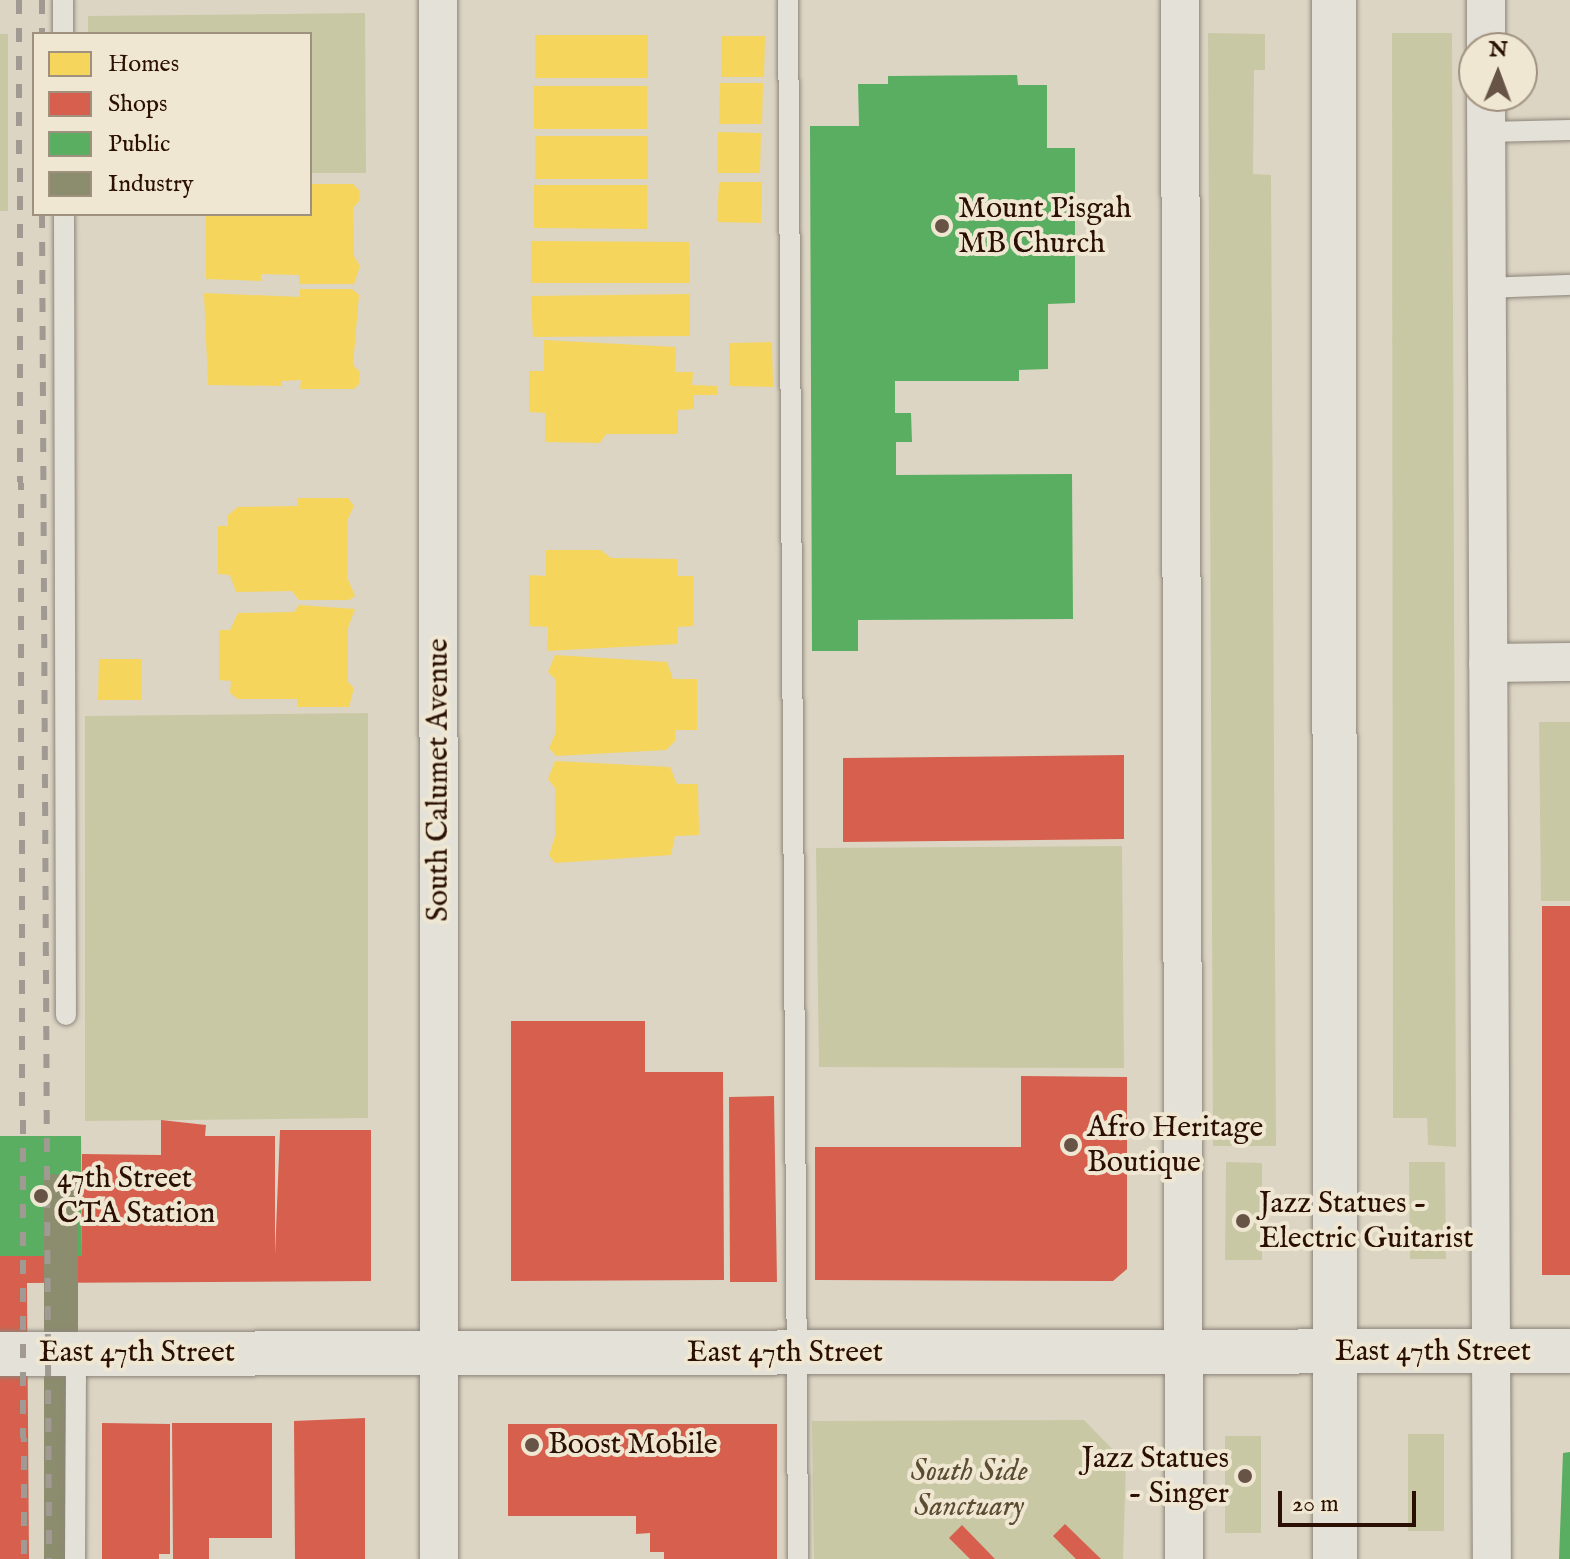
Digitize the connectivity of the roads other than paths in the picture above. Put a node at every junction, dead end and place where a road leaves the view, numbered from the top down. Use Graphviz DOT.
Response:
graph roads {
  1 [pos="63,0"];
  2 [pos="438,0"];
  3 [pos="788,0"];
  4 [pos="1180,0"];
  5 [pos="1334,0"];
  6 [pos="1486,0"];
  7 [pos="63,32"];
  8 [pos="1486,32"];
  9 [pos="1486,114"];
  10 [pos="1570,130"];
  11 [pos="64,216"];
  12 [pos="1570,285"];
  13 [pos="1487,288"];
  14 [pos="1570,662"];
  15 [pos="1488,663"];
  16 [pos="66,1015"];
  17 [pos="1491,1351"];
  18 [pos="1570,1351"];
  19 [pos="1185,1352"];
  20 [pos="1334,1352"];
  21 [pos="76,1353"];
  22 [pos="440,1353"];
  23 [pos="798,1353"];
  24 [pos="0,1354"];
  25 [pos="75,1559"];
  26 [pos="439,1559"];
  27 [pos="798,1559"];
  28 [pos="1184,1559"];
  29 [pos="1335,1559"];
  30 [pos="1492,1559"];
  1 -- 7 [label="lane"];
  2 -- 22 [label="street, South Calumet Avenue"];
  3 -- 23 [label="lane"];
  4 -- 19 [label="street"];
  5 -- 20 [label="main road"];
  6 -- 8 [label="street"];
  9 -- 10 [label="lane"];
  9 -- 13 [label="street"];
  11 -- 16 [label="lane"];
  12 -- 13 [label="lane"];
  13 -- 15 [label="street"];
  14 -- 15 [label="street"];
  15 -- 17 [label="street"];
  17 -- 18 [label="main road, East 47th Street"];
  17 -- 20 [label="main road, East 47th Street"];
  17 -- 30 [label="street"];
  19 -- 20 [label="main road, East 47th Street"];
  19 -- 23 [label="main road, East 47th Street"];
  19 -- 28 [label="street"];
  20 -- 29 [label="main road"];
  21 -- 22 [label="main road, East 47th Street"];
  21 -- 24 [label="main road, East 47th Street"];
  21 -- 25 [label="lane"];
  22 -- 23 [label="main road, East 47th Street"];
  22 -- 26 [label="street, South Calumet Avenue"];
  23 -- 27 [label="lane"];
}
